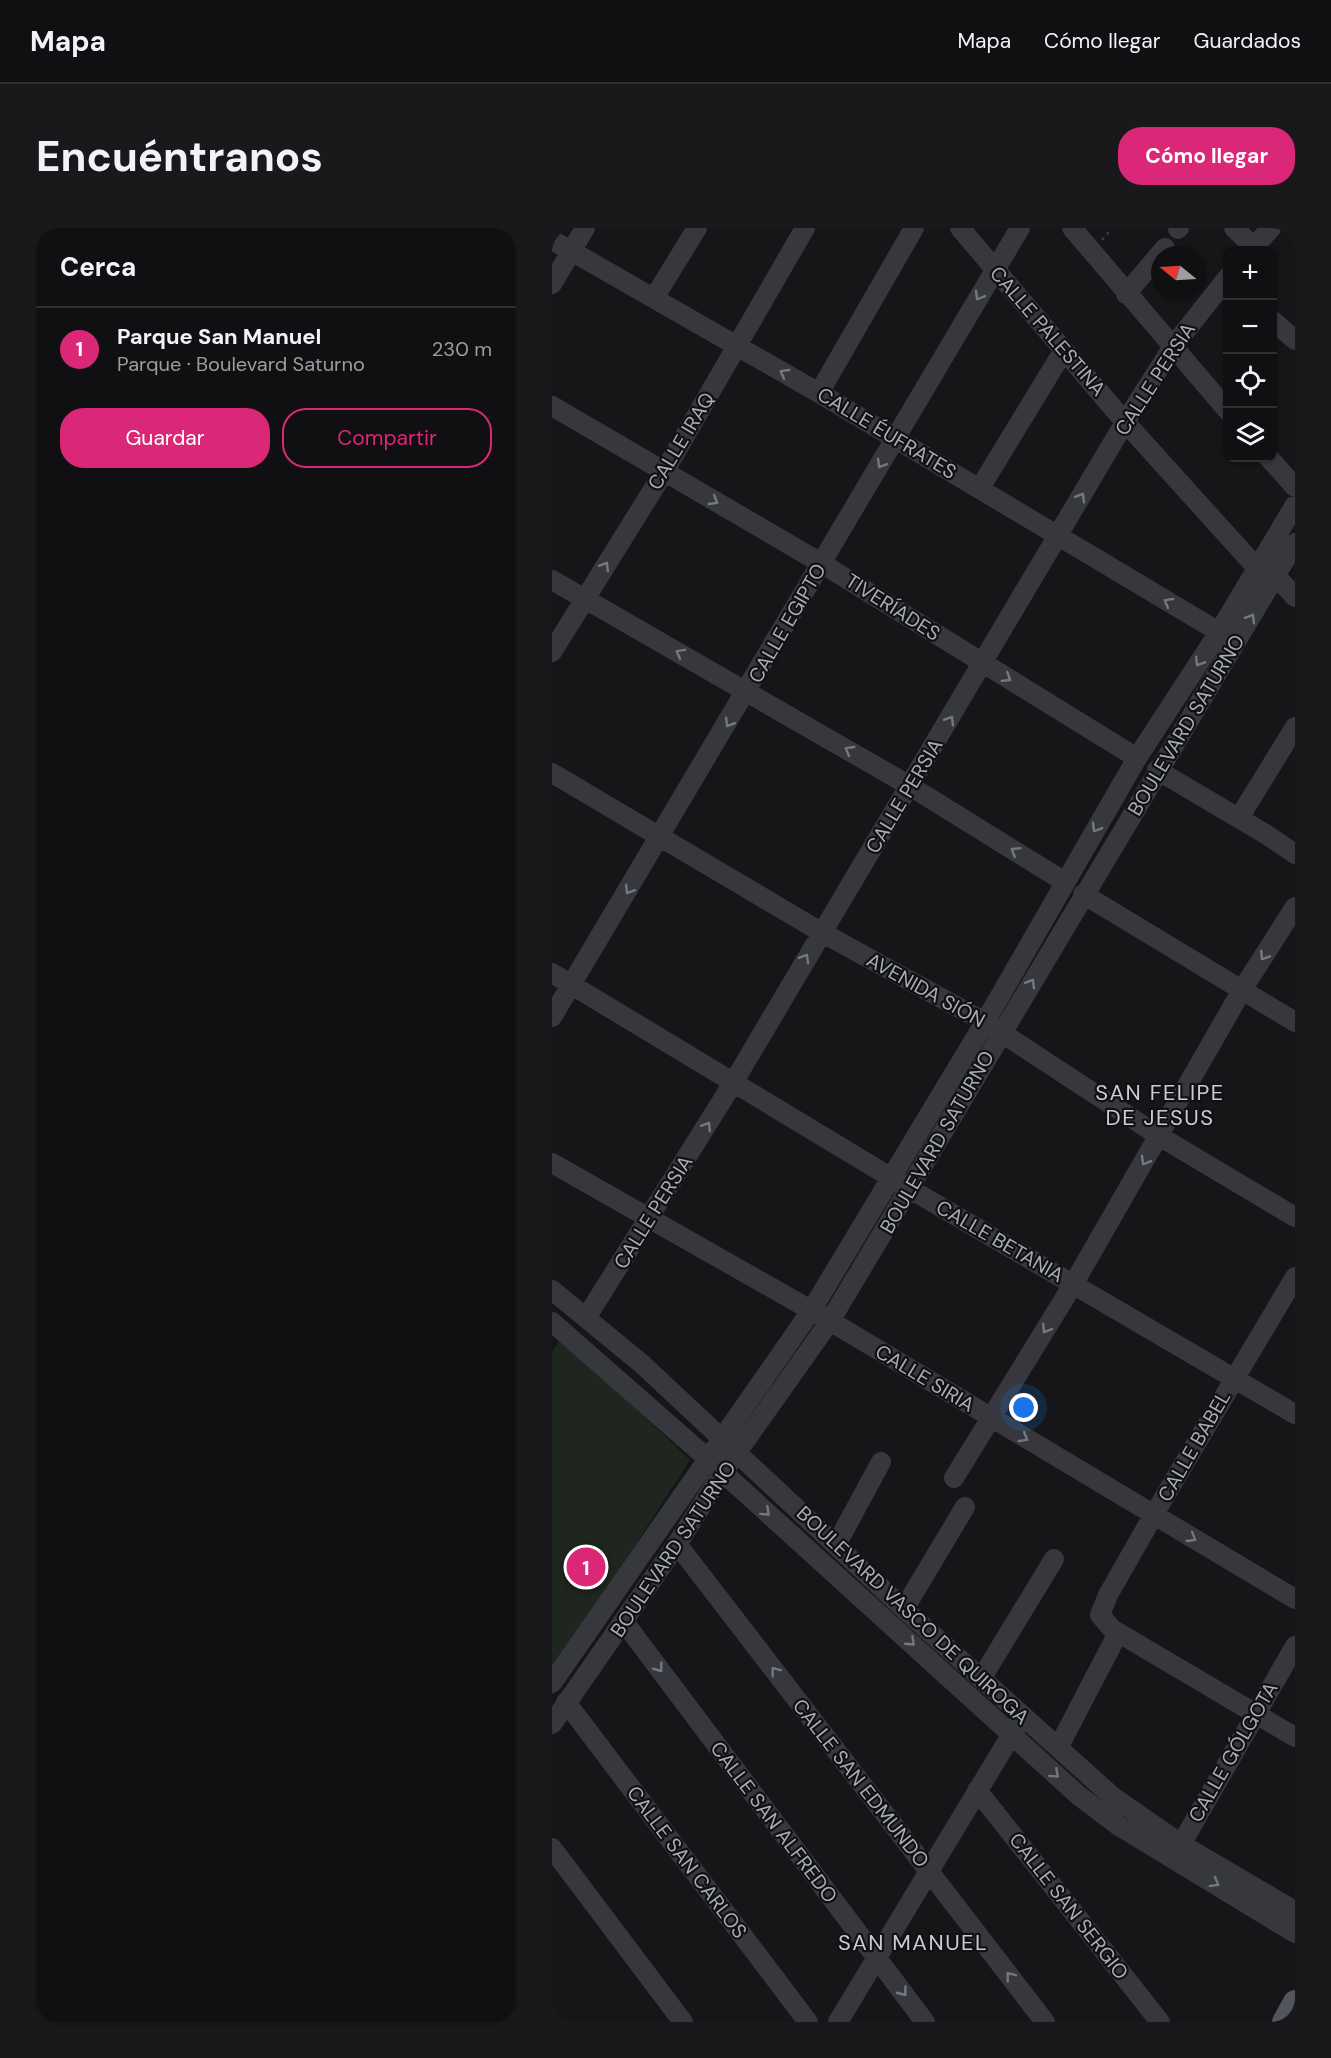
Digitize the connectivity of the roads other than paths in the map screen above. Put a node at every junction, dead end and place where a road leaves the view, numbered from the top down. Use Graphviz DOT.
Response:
graph roads {
  1 [pos="585,228"];
  2 [pos="697,228"];
  3 [pos="805,228"];
  4 [pos="914,228"];
  5 [pos="960,228"];
  6 [pos="1020,228"];
  7 [pos="1071,228"];
  8 [pos="1234,228"];
  9 [pos="1271,228"];
  10 [pos="552,240"];
  11 [pos="1249,246"];
  12 [pos="1255,246"];
  13 [pos="571,252"];
  14 [pos="1151,265"];
  15 [pos="995,270"];
  16 [pos="552,284"];
  17 [pos="1223,284"];
  18 [pos="1126,294"];
  19 [pos="654,298"];
  20 [pos="1277,324"];
  21 [pos="1293,335"];
  22 [pos="737,345"];
  23 [pos="1172,348"];
  24 [pos="1064,350"];
  25 [pos="819,393"];
  26 [pos="552,406"];
  27 [pos="1224,408"];
  28 [pos="1125,422"];
  29 [pos="896,439"];
  30 [pos="1273,462"];
  31 [pos="664,472"];
  32 [pos="1295,487"];
  33 [pos="980,488"];
  34 [pos="1295,505"];
  35 [pos="1058,536"];
  36 [pos="1295,543"];
  37 [pos="821,563"];
  38 [pos="1256,567"];
  39 [pos="1276,576"];
  40 [pos="552,580"];
  41 [pos="1295,597"];
  42 [pos="584,600"];
  43 [pos="1219,632"];
  44 [pos="552,652"];
  45 [pos="984,664"];
  46 [pos="748,691"];
  47 [pos="1295,727"];
  48 [pos="1137,758"];
  49 [pos="1157,770"];
  50 [pos="552,772"];
  51 [pos="910,786"];
  52 [pos="1239,818"];
  53 [pos="660,838"];
  54 [pos="1295,855"];
  55 [pos="1065,882"];
  56 [pos="1083,894"];
  57 [pos="1295,907"];
  58 [pos="821,932"];
  59 [pos="552,974"];
  60 [pos="571,985"];
  61 [pos="1242,990"];
  62 [pos="552,1017"];
  63 [pos="1295,1022"];
  64 [pos="993,1028"];
  65 [pos="733,1083"];
  66 [pos="1159,1136"];
  67 [pos="552,1163"];
  68 [pos="893,1178"];
  69 [pos="910,1189"];
  70 [pos="1295,1217"];
  71 [pos="650,1220"];
  72 [pos="1295,1277"];
  73 [pos="1074,1283"];
  74 [pos="552,1290"];
  75 [pos="811,1311"];
  76 [pos="586,1318"];
  77 [pos="830,1321"];
  78 [pos="555,1332"];
  79 [pos="1234,1379"];
  80 [pos="1295,1414"];
  81 [pos="991,1418"];
  82 [pos="720,1438"];
  83 [pos="737,1454"];
  84 [pos="707,1458"];
  85 [pos="881,1462"];
  86 [pos="723,1472"];
  87 [pos="954,1478"];
  88 [pos="965,1507"];
  89 [pos="1154,1516"];
  90 [pos="677,1544"];
  91 [pos="836,1545"];
  92 [pos="1054,1559"];
  93 [pos="1295,1599"];
  94 [pos="904,1609"];
  95 [pos="624,1622"];
  96 [pos="1118,1633"];
  97 [pos="1295,1646"];
  98 [pos="981,1679"];
  99 [pos="552,1683"];
  100 [pos="566,1702"];
  101 [pos="1255,1713"];
  102 [pos="1023,1717"];
  103 [pos="552,1724"];
  104 [pos="1011,1735"];
  105 [pos="1295,1737"];
  106 [pos="1058,1748"];
  107 [pos="977,1790"];
  108 [pos="552,1848"];
  109 [pos="1177,1851"];
  110 [pos="929,1871"];
  111 [pos="1295,1911"];
  112 [pos="1295,1933"];
  113 [pos="877,1958"];
  114 [pos="1295,2002"];
  115 [pos="683,2022"];
  116 [pos="808,2022"];
  117 [pos="838,2022"];
  118 [pos="925,2022"];
  119 [pos="1046,2022"];
  120 [pos="1160,2022"];
  121 [pos="1284,2022"];
  1 -- 13 [label="street"];
  2 -- 19 [label="street"];
  3 -- 22 [label="street, CALLE IRAQ"];
  4 -- 25 [label="street"];
  5 -- 15 [label="street, CALLE PALESTINA"];
  6 -- 15 [label="street, CALLE EGIPTO"];
  7 -- 18 [label="street"];
  8 -- 11 [label="street"];
  9 -- 12 [label="street"];
  10 -- 13 [label="street, CALLE ÉUFRATES"];
  13 -- 16 [label="street"];
  13 -- 19 [label="street, CALLE ÉUFRATES"];
  14 -- 18 [label="street"];
  15 -- 24 [label="street, CALLE PALESTINA"];
  15 -- 29 [label="street, CALLE EGIPTO, one-way"];
  17 -- 23 [label="street, CALLE PERSIA"];
  18 -- 23 [label="street"];
  19 -- 22 [label="street, CALLE ÉUFRATES"];
  20 -- 21 [label="street"];
  25 -- 22 [label="street, CALLE ÉUFRATES, one-way"];
  22 -- 31 [label="street, CALLE IRAQ"];
  23 -- 27 [label="street"];
  23 -- 28 [label="street, CALLE PERSIA"];
  24 -- 28 [label="street, CALLE PALESTINA"];
  24 -- 33 [label="street"];
  25 -- 29 [label="street, CALLE ÉUFRATES"];
  26 -- 31 [label="street, TIVERÍADES"];
  35 -- 28 [label="street, CALLE PERSIA, one-way"];
  28 -- 38 [label="street, CALLE PALESTINA"];
  29 -- 33 [label="street, CALLE ÉUFRATES"];
  29 -- 37 [label="street, CALLE EGIPTO, one-way"];
  30 -- 32 [label="street"];
  31 -- 37 [label="street, TIVERÍADES, one-way"];
  42 -- 31 [label="street, CALLE IRAQ, one-way"];
  33 -- 35 [label="street, CALLE ÉUFRATES"];
  34 -- 38 [label="street, BOULEVARD SATURNO"];
  43 -- 35 [label="street, CALLE ÉUFRATES, one-way"];
  35 -- 45 [label="street, CALLE PERSIA"];
  36 -- 39 [label="street, BOULEVARD SATURNO"];
  37 -- 45 [label="street, TIVERÍADES"];
  37 -- 46 [label="street, CALLE EGIPTO"];
  38 -- 43 [label="street, BOULEVARD SATURNO"];
  39 -- 41 [label="street"];
  49 -- 39 [label="street, BOULEVARD SATURNO, one-way"];
  40 -- 42 [label="street"];
  42 -- 44 [label="street, CALLE IRAQ"];
  46 -- 42 [label="street, one-way"];
  43 -- 48 [label="street, BOULEVARD SATURNO, one-way"];
  45 -- 48 [label="street, TIVERÍADES, one-way"];
  51 -- 45 [label="street, CALLE PERSIA, one-way"];
  51 -- 46 [label="street, one-way"];
  46 -- 53 [label="street, CALLE EGIPTO, one-way"];
  47 -- 52 [label="street"];
  48 -- 55 [label="street, BOULEVARD SATURNO, one-way"];
  49 -- 52 [label="street"];
  49 -- 56 [label="street, BOULEVARD SATURNO"];
  50 -- 53 [label="street, AVENIDA SIÓN"];
  55 -- 51 [label="street, one-way"];
  51 -- 58 [label="street, CALLE PERSIA"];
  52 -- 54 [label="street"];
  53 -- 58 [label="street, AVENIDA SIÓN"];
  53 -- 60 [label="street, CALLE EGIPTO, one-way"];
  55 -- 64 [label="street, BOULEVARD SATURNO"];
  56 -- 61 [label="street"];
  64 -- 56 [label="street, BOULEVARD SATURNO, one-way"];
  57 -- 61 [label="street, one-way"];
  58 -- 64 [label="street, AVENIDA SIÓN"];
  65 -- 58 [label="street, CALLE PERSIA, one-way"];
  59 -- 60 [label="street, CALLE BETANIA"];
  60 -- 62 [label="street, CALLE EGIPTO"];
  60 -- 65 [label="street, CALLE BETANIA"];
  61 -- 63 [label="street"];
  61 -- 66 [label="street"];
  64 -- 66 [label="street, AVENIDA SIÓN"];
  64 -- 68 [label="street, BOULEVARD SATURNO"];
  64 -- 69 [label="street, BOULEVARD SATURNO"];
  65 -- 68 [label="street, CALLE BETANIA"];
  71 -- 65 [label="street, CALLE PERSIA, one-way"];
  66 -- 70 [label="street, AVENIDA SIÓN"];
  66 -- 73 [label="street, one-way"];
  67 -- 71 [label="street, CALLE SIRIA"];
  68 -- 69 [label="street, CALLE BETANIA"];
  68 -- 75 [label="street, BOULEVARD SATURNO"];
  69 -- 73 [label="street, CALLE BETANIA"];
  69 -- 77 [label="street, BOULEVARD SATURNO"];
  71 -- 75 [label="street, CALLE SIRIA"];
  71 -- 76 [label="street, CALLE PERSIA"];
  72 -- 79 [label="street, CALLE BABEL"];
  73 -- 79 [label="street, CALLE BETANIA"];
  73 -- 81 [label="street, one-way"];
  74 -- 76 [label="street, BOULEVARD VASCO DE QUIROGA"];
  75 -- 77 [label="street, CALLE SIRIA"];
  75 -- 82 [label="street, BOULEVARD SATURNO"];
  76 -- 82 [label="street, BOULEVARD VASCO DE QUIROGA"];
  77 -- 81 [label="street, CALLE SIRIA"];
  77 -- 83 [label="street, BOULEVARD SATURNO"];
  78 -- 84 [label="street, BOULEVARD VASCO DE QUIROGA"];
  79 -- 80 [label="street, CALLE BETANIA"];
  79 -- 89 [label="street, CALLE BABEL"];
  81 -- 87 [label="street"];
  81 -- 89 [label="street, CALLE SIRIA, one-way"];
  82 -- 83 [label="street, BOULEVARD VASCO DE QUIROGA"];
  82 -- 84 [label="street, BOULEVARD SATURNO"];
  83 -- 86 [label="street, BOULEVARD SATURNO"];
  83 -- 91 [label="street, BOULEVARD VASCO DE QUIROGA"];
  84 -- 86 [label="street, BOULEVARD VASCO DE QUIROGA"];
  84 -- 99 [label="street, BOULEVARD SATURNO"];
  85 -- 91 [label="street"];
  86 -- 90 [label="street, BOULEVARD SATURNO"];
  86 -- 104 [label="street, BOULEVARD VASCO DE QUIROGA, one-way"];
  88 -- 94 [label="street"];
  89 -- 93 [label="street, CALLE SIRIA, one-way"];
  89 -- 96 [label="street, CALLE BABEL"];
  90 -- 95 [label="street, BOULEVARD SATURNO"];
  110 -- 90 [label="street, CALLE SAN EDMUNDO, one-way"];
  91 -- 94 [label="street, BOULEVARD VASCO DE QUIROGA"];
  92 -- 98 [label="street"];
  94 -- 98 [label="street, BOULEVARD VASCO DE QUIROGA"];
  95 -- 100 [label="street, BOULEVARD SATURNO"];
  95 -- 113 [label="street, CALLE SAN ALFREDO, one-way"];
  96 -- 101 [label="street"];
  96 -- 106 [label="street"];
  97 -- 101 [label="street, CALLE GÓLGOTA"];
  98 -- 102 [label="street, BOULEVARD VASCO DE QUIROGA"];
  100 -- 103 [label="street, BOULEVARD SATURNO"];
  100 -- 116 [label="street, CALLE SAN CARLOS"];
  101 -- 105 [label="street"];
  101 -- 109 [label="street, CALLE GÓLGOTA"];
  102 -- 104 [label="street"];
  102 -- 106 [label="street, BOULEVARD VASCO DE QUIROGA"];
  104 -- 107 [label="street"];
  104 -- 109 [label="street, BOULEVARD VASCO DE QUIROGA, one-way"];
  106 -- 109 [label="street, BOULEVARD VASCO DE QUIROGA"];
  107 -- 110 [label="street"];
  107 -- 120 [label="street, CALLE SAN SERGIO"];
  108 -- 115 [label="street"];
  109 -- 111 [label="street, BOULEVARD VASCO DE QUIROGA"];
  109 -- 112 [label="street, BOULEVARD VASCO DE QUIROGA, one-way"];
  110 -- 113 [label="street"];
  119 -- 110 [label="street, CALLE SAN EDMUNDO, one-way"];
  113 -- 117 [label="street"];
  113 -- 118 [label="street, CALLE SAN ALFREDO, one-way"];
  114 -- 121 [label="main road"];
}
